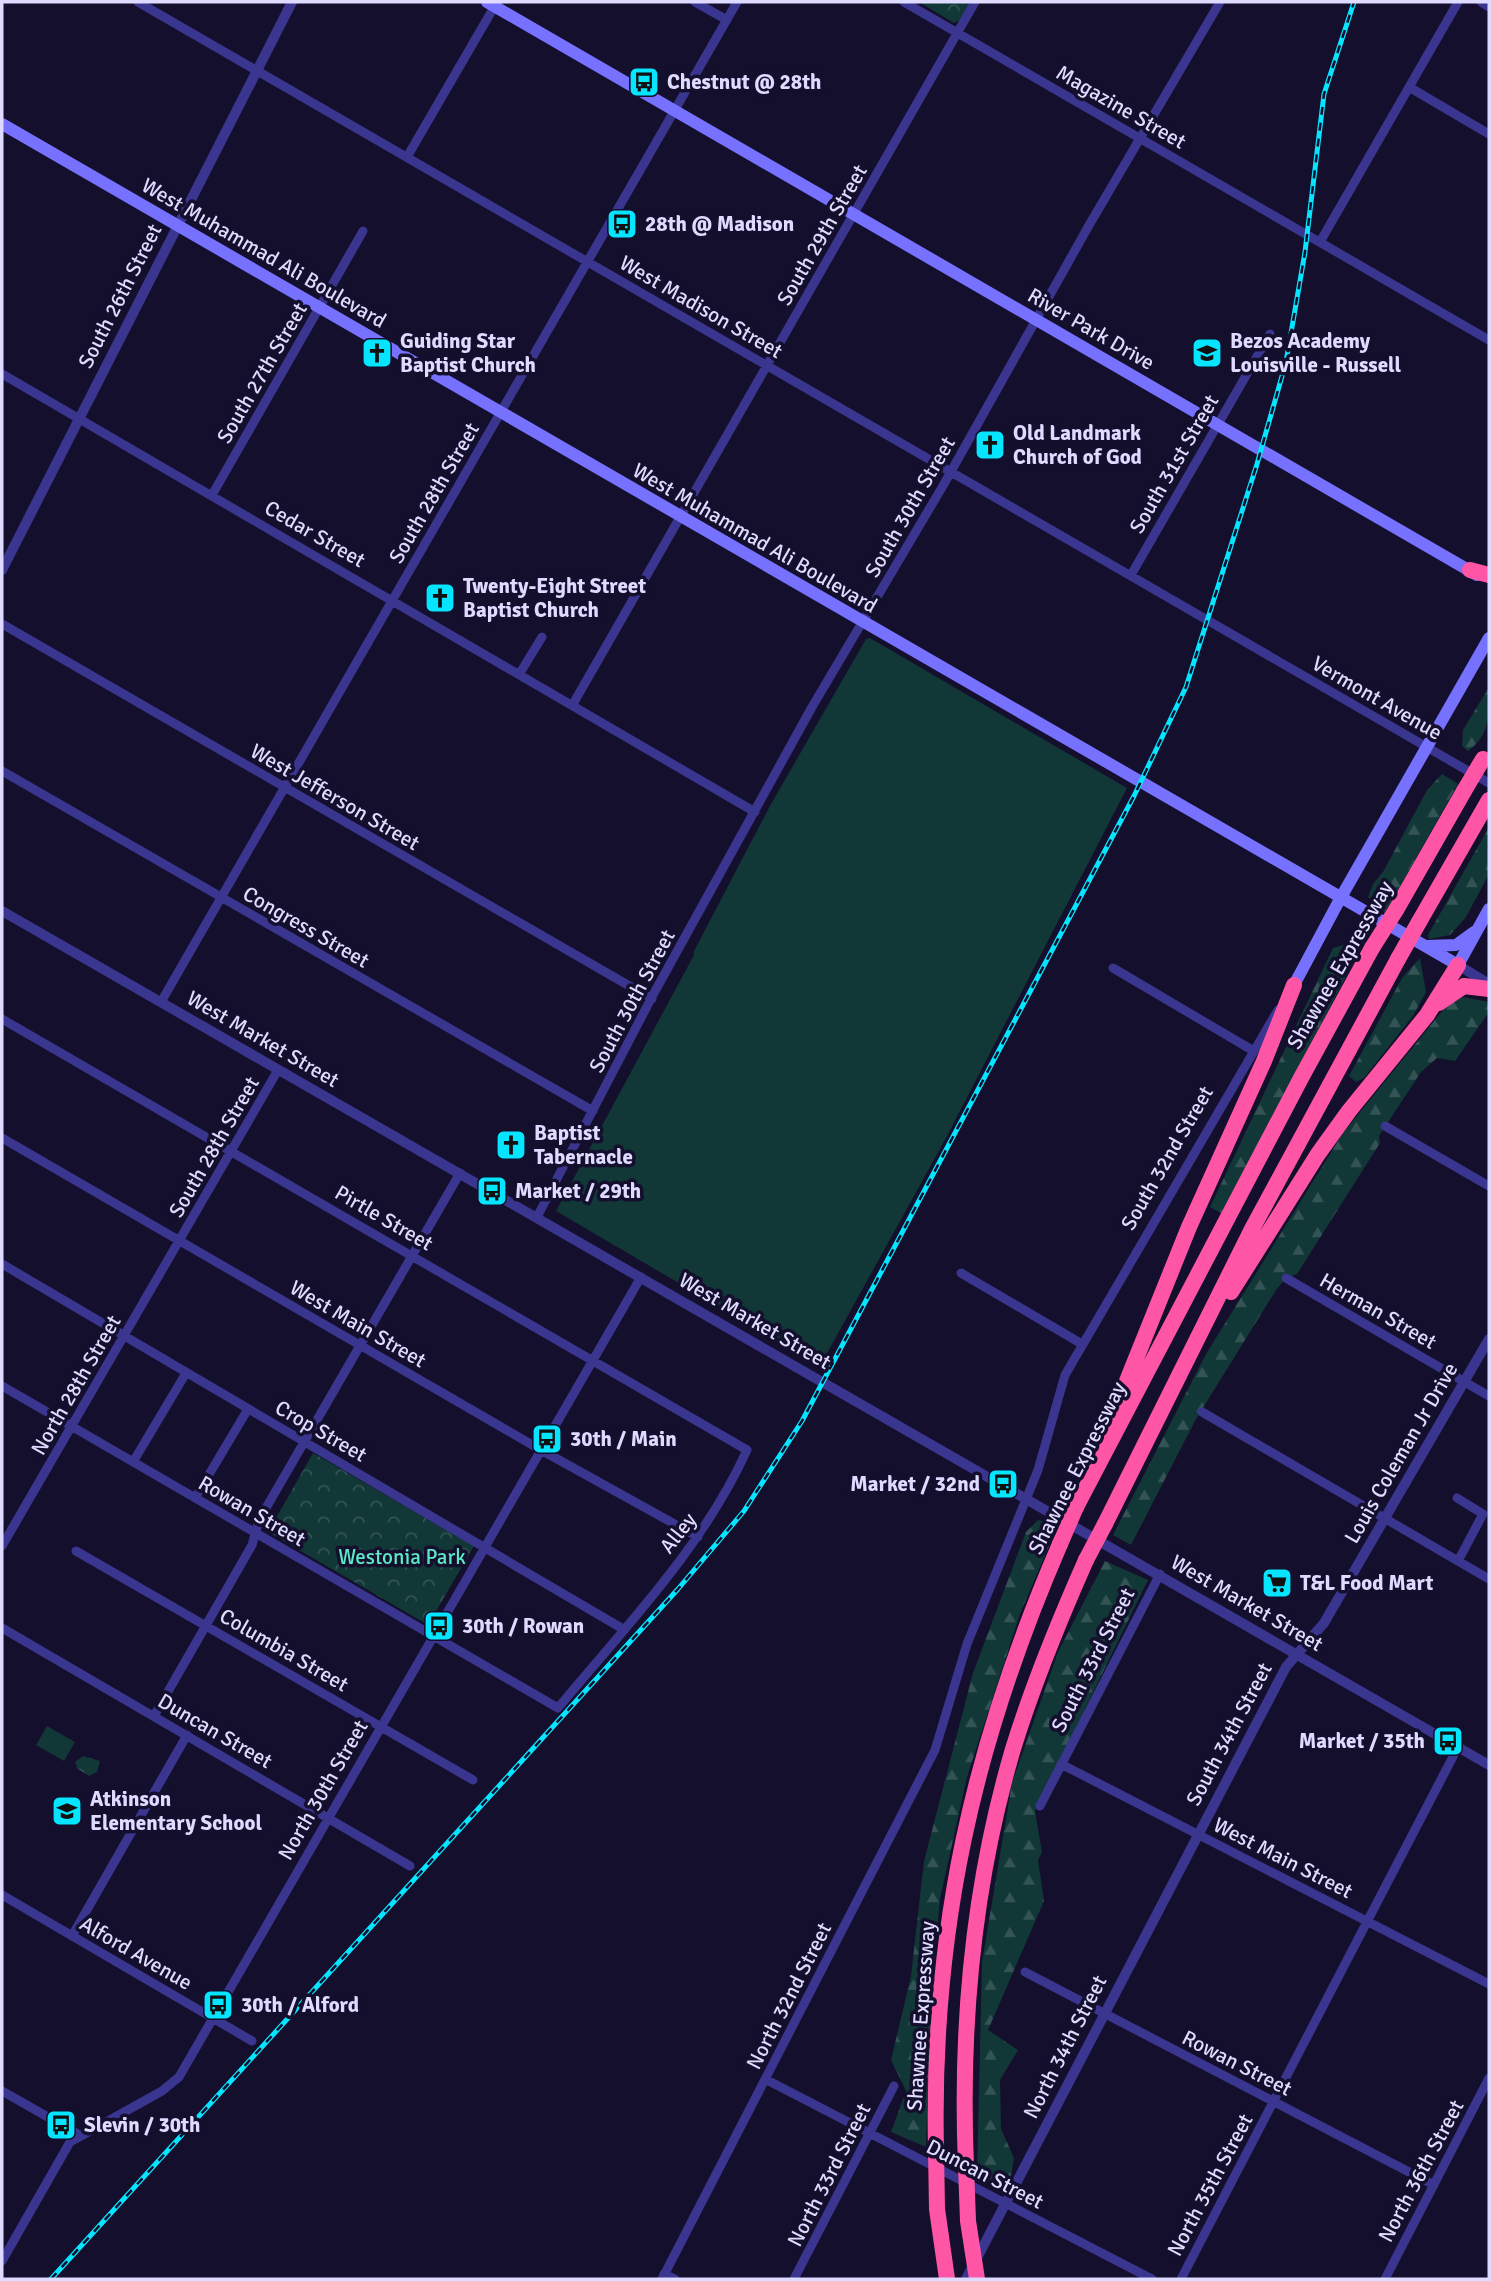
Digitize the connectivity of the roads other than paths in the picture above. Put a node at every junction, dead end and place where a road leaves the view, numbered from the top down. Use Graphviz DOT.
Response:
graph roads {
  1 [pos="138,2"];
  2 [pos="292,2"];
  3 [pos="695,2"];
  4 [pos="737,2"];
  5 [pos="904,2"];
  6 [pos="975,2"];
  7 [pos="1220,2"];
  8 [pos="1458,2"];
  9 [pos="1481,2"];
  10 [pos="493,3"];
  11 [pos="1489,6"];
  12 [pos="726,20"];
  13 [pos="957,33"];
  14 [pos="257,71"];
  15 [pos="1409,87"];
  16 [pos="674,110"];
  17 [pos="2,124"];
  18 [pos="1489,134"];
  19 [pos="1141,139"];
  20 [pos="407,157"];
  21 [pos="854,213"];
  22 [pos="178,225"];
  23 [pos="363,231"];
  24 [pos="1320,242"];
  25 [pos="588,262"];
  26 [pos="320,308"];
  27 [pos="1037,320"];
  28 [pos="1270,334"];
  29 [pos="1489,340"];
  30 [pos="767,365"];
  31 [pos="2,374"];
  32 [pos="501,412"];
  33 [pos="79,418"];
  34 [pos="1218,425"];
  35 [pos="951,472"];
  36 [pos="212,495"];
  37 [pos="681,517"];
  38 [pos="2,570"];
  39 [pos="1470,570"];
  40 [pos="1131,575"];
  41 [pos="1489,575"];
  42 [pos="1489,582"];
  43 [pos="393,600"];
  44 [pos="864,623"];
  45 [pos="2,624"];
  46 [pos="541,637"];
  47 [pos="1247,642"];
  48 [pos="1488,642"];
  49 [pos="520,673"];
  50 [pos="573,704"];
  51 [pos="1427,747"];
  52 [pos="1486,754"];
  53 [pos="2,771"];
  54 [pos="1489,783"];
  55 [pos="284,787"];
  56 [pos="1487,804"];
  57 [pos="755,812"];
  58 [pos="221,898"];
  59 [pos="1340,899"];
  60 [pos="1489,909"];
  61 [pos="2,911"];
  62 [pos="1479,927"];
  63 [pos="1419,944"];
  64 [pos="1458,965"];
  65 [pos="1113,968"];
  66 [pos="1489,984"];
  67 [pos="1294,985"];
  68 [pos="1489,989"];
  69 [pos="652,999"];
  70 [pos="161,1002"];
  71 [pos="1427,1015"];
  72 [pos="2,1019"];
  73 [pos="1252,1050"];
  74 [pos="278,1070"];
  75 [pos="593,1111"];
  76 [pos="1385,1126"];
  77 [pos="2,1138"];
  78 [pos="233,1150"];
  79 [pos="460,1173"];
  80 [pos="1489,1186"];
  81 [pos="537,1217"];
  82 [pos="180,1241"];
  83 [pos="413,1255"];
  84 [pos="2,1264"];
  85 [pos="961,1273"];
  86 [pos="641,1277"];
  87 [pos="1286,1278"];
  88 [pos="124,1337"];
  89 [pos="1489,1339"];
  90 [pos="1082,1344"];
  91 [pos="360,1346"];
  92 [pos="593,1360"];
  93 [pos="186,1373"];
  94 [pos="1176,1381"];
  95 [pos="1465,1382"];
  96 [pos="2,1387"];
  97 [pos="1489,1396"];
  98 [pos="247,1409"];
  99 [pos="1202,1412"];
  100 [pos="71,1427"];
  101 [pos="304,1442"];
  102 [pos="541,1450"];
  103 [pos="747,1450"];
  104 [pos="132,1462"];
  105 [pos="195,1498"];
  106 [pos="1027,1498"];
  107 [pos="1457,1498"];
  108 [pos="1076,1507"];
  109 [pos="1385,1519"];
  110 [pos="255,1532"];
  111 [pos="698,1537"];
  112 [pos="2,1546"];
  113 [pos="485,1547"];
  114 [pos="76,1551"];
  115 [pos="1458,1561"];
  116 [pos="1160,1574"];
  117 [pos="1489,1579"];
  118 [pos="208,1625"];
  119 [pos="2,1628"];
  120 [pos="623,1629"];
  121 [pos="433,1636"];
  122 [pos="1297,1654"];
  123 [pos="558,1708"];
  124 [pos="154,1716"];
  125 [pos="380,1727"];
  126 [pos="945,1727"];
  127 [pos="187,1734"];
  128 [pos="1458,1747"];
  129 [pos="1061,1764"];
  130 [pos="1489,1765"];
  131 [pos="473,1780"];
  132 [pos="1040,1806"];
  133 [pos="328,1816"];
  134 [pos="1198,1834"];
  135 [pos="410,1866"];
  136 [pos="2,1895"];
  137 [pos="1368,1921"];
  138 [pos="72,1936"];
  139 [pos="1025,1972"];
  140 [pos="1489,1984"];
  141 [pos="1104,2014"];
  142 [pos="212,2016"];
  143 [pos="252,2041"];
  144 [pos="1489,2078"];
  145 [pos="765,2079"];
  146 [pos="894,2086"];
  147 [pos="2,2091"];
  148 [pos="1274,2102"];
  149 [pos="870,2134"];
  150 [pos="81,2136"];
  151 [pos="1434,2185"];
  152 [pos="1006,2204"];
  153 [pos="2,2261"];
  154 [pos="663,2277"];
  155 [pos="675,2279"];
  156 [pos="794,2279"];
  157 [pos="947,2279"];
  158 [pos="966,2279"];
  159 [pos="976,2279"];
  160 [pos="1152,2279"];
  161 [pos="1181,2279"];
  162 [pos="1385,2279"];
  1 -- 14 [label="street, West Madison Street"];
  2 -- 14 [label="street, South 26th Street"];
  3 -- 12 [label="street"];
  4 -- 12 [label="street, South 28th Street"];
  5 -- 13 [label="street, Magazine Street"];
  6 -- 13 [label="street, South 29th Street"];
  7 -- 19 [label="street, South 30th Street"];
  8 -- 15 [label="street"];
  9 -- 11 [label="street"];
  10 -- 16 [label="main road, River Park Drive"];
  10 -- 20 [label="street"];
  12 -- 16 [label="street, South 28th Street"];
  13 -- 19 [label="street, Magazine Street"];
  13 -- 21 [label="street, South 29th Street"];
  14 -- 20 [label="street, West Madison Street"];
  14 -- 22 [label="street, South 26th Street"];
  15 -- 18 [label="street"];
  15 -- 24 [label="street"];
  16 -- 21 [label="main road, River Park Drive"];
  16 -- 25 [label="street, South 28th Street"];
  17 -- 22 [label="main road, West Muhammad Ali Boulevard"];
  19 -- 24 [label="street, Magazine Street"];
  19 -- 27 [label="street, South 30th Street"];
  20 -- 25 [label="street, West Madison Street"];
  21 -- 27 [label="main road, River Park Drive"];
  21 -- 30 [label="street, South 29th Street"];
  22 -- 26 [label="main road, West Muhammad Ali Boulevard"];
  22 -- 33 [label="street, South 26th Street"];
  23 -- 26 [label="street, South 27th Street"];
  24 -- 29 [label="street, Magazine Street"];
  25 -- 30 [label="street, West Madison Street"];
  25 -- 32 [label="street, South 28th Street"];
  26 -- 32 [label="main road, West Muhammad Ali Boulevard"];
  26 -- 36 [label="street, South 27th Street"];
  27 -- 34 [label="main road, River Park Drive"];
  27 -- 35 [label="street, South 30th Street"];
  28 -- 34 [label="street, South 31st Street"];
  30 -- 35 [label="street, West Madison Street"];
  30 -- 37 [label="street, South 29th Street"];
  31 -- 33 [label="street, Cedar Street"];
  32 -- 37 [label="main road, West Muhammad Ali Boulevard"];
  32 -- 43 [label="street, South 28th Street"];
  33 -- 36 [label="street, Cedar Street"];
  33 -- 38 [label="street, South 26th Street"];
  34 -- 39 [label="main road, River Park Drive"];
  34 -- 40 [label="street, South 31st Street"];
  35 -- 40 [label="street, West Madison Street"];
  35 -- 44 [label="street, South 30th Street"];
  36 -- 43 [label="street, Cedar Street"];
  37 -- 44 [label="main road, West Muhammad Ali Boulevard"];
  37 -- 50 [label="street, South 29th Street"];
  39 -- 41 [label="highway"];
  39 -- 42 [label="main road, River Park Drive"];
  40 -- 47 [label="street, West Madison Street"];
  43 -- 49 [label="street, Cedar Street"];
  43 -- 55 [label="street, South 28th Street"];
  44 -- 57 [label="street, South 30th Street"];
  44 -- 59 [label="main road, West Muhammad Ali Boulevard"];
  45 -- 55 [label="street, West Jefferson Street"];
  46 -- 49 [label="street"];
  47 -- 51 [label="street, Vermont Avenue"];
  48 -- 51 [label="main road, South 32nd Street"];
  49 -- 50 [label="street, Cedar Street"];
  50 -- 57 [label="street, Cedar Street"];
  51 -- 54 [label="street, Vermont Avenue"];
  51 -- 59 [label="main road, South 32nd Street"];
  52 -- 108 [label="highway, Shawnee Expressway, bridge"];
  53 -- 58 [label="street, Congress Street"];
  55 -- 58 [label="street, South 28th Street"];
  55 -- 69 [label="street, West Jefferson Street"];
  56 -- 94 [label="highway, bridge"];
  57 -- 69 [label="street, South 30th Street"];
  58 -- 70 [label="street, South 28th Street"];
  58 -- 75 [label="street, Congress Street"];
  59 -- 63 [label="main road, West Muhammad Ali Boulevard"];
  59 -- 67 [label="main road, South 32nd Street"];
  60 -- 62 [label="main road"];
  61 -- 70 [label="street, West Market Street"];
  62 -- 63 [label="main road"];
  62 -- 64 [label="main road"];
  63 -- 64 [label="main road, West Muhammad Ali Boulevard"];
  64 -- 66 [label="street, West Muhammad Ali Boulevard"];
  64 -- 71 [label="highway"];
  65 -- 73 [label="street"];
  67 -- 73 [label="street, South 32nd Street"];
  67 -- 108 [label="highway"];
  68 -- 71 [label="highway"];
  69 -- 75 [label="street, South 30th Street"];
  70 -- 74 [label="street, West Market Street"];
  71 -- 94 [label="highway"];
  72 -- 78 [label="street, Pirtle Street"];
  73 -- 90 [label="street, South 32nd Street"];
  74 -- 78 [label="street, South 28th Street"];
  74 -- 79 [label="street, West Market Street"];
  75 -- 81 [label="street, South 30th Street"];
  76 -- 80 [label="street"];
  77 -- 82 [label="street, West Main Street"];
  78 -- 82 [label="street, South 28th Street"];
  78 -- 83 [label="street, Pirtle Street"];
  79 -- 81 [label="street, West Market Street"];
  79 -- 83 [label="street"];
  81 -- 86 [label="street, West Market Street"];
  82 -- 88 [label="street, North 28th Street"];
  82 -- 91 [label="street, West Main Street"];
  83 -- 91 [label="street"];
  83 -- 92 [label="street, Pirtle Street"];
  84 -- 88 [label="street, Crop Street"];
  85 -- 90 [label="street"];
  86 -- 92 [label="street"];
  86 -- 106 [label="street, West Market Street"];
  87 -- 95 [label="street, Herman Street"];
  88 -- 93 [label="street, Crop Street"];
  88 -- 100 [label="street, North 28th Street"];
  89 -- 95 [label="street, Louis Coleman Jr Drive"];
  90 -- 106 [label="street, South 32nd Street"];
  91 -- 101 [label="street"];
  91 -- 102 [label="street, West Main Street"];
  92 -- 102 [label="street"];
  92 -- 103 [label="street, Pirtle Street"];
  93 -- 98 [label="street, Crop Street"];
  93 -- 104 [label="street"];
  94 -- 159 [label="highway, bridge"];
  95 -- 97 [label="street, Herman Street"];
  95 -- 109 [label="street, Louis Coleman Jr Drive"];
  96 -- 100 [label="street, Rowan Street"];
  98 -- 101 [label="street, Crop Street"];
  98 -- 105 [label="street"];
  99 -- 109 [label="street"];
  100 -- 104 [label="street, Rowan Street"];
  100 -- 112 [label="street, North 28th Street"];
  101 -- 110 [label="street"];
  101 -- 113 [label="street, Crop Street"];
  102 -- 111 [label="street, West Main Street"];
  102 -- 113 [label="street, North 30th Street"];
  103 -- 111 [label="street, Alley"];
  104 -- 105 [label="street, Rowan Street"];
  105 -- 110 [label="street, Rowan Street"];
  106 -- 116 [label="street, West Market Street"];
  106 -- 126 [label="street, South 32nd Street"];
  107 -- 115 [label="street"];
  108 -- 157 [label="highway, Shawnee Expressway, bridge"];
  109 -- 115 [label="street"];
  109 -- 122 [label="street, Louis Coleman Jr Drive"];
  110 -- 118 [label="street"];
  110 -- 121 [label="street, Rowan Street"];
  111 -- 120 [label="street, Alley"];
  113 -- 120 [label="street, Crop Street"];
  113 -- 121 [label="street, North 30th Street"];
  114 -- 118 [label="street, Columbia Street"];
  115 -- 117 [label="street"];
  116 -- 122 [label="street, West Market Street"];
  116 -- 129 [label="street, South 33rd Street"];
  118 -- 124 [label="street"];
  118 -- 125 [label="street, Columbia Street"];
  119 -- 124 [label="street, Duncan Street"];
  120 -- 123 [label="street, Alley"];
  121 -- 123 [label="street, Rowan Street"];
  121 -- 125 [label="street, North 30th Street"];
  122 -- 128 [label="street, West Market Street"];
  122 -- 134 [label="street, South 34th Street"];
  124 -- 127 [label="street, Duncan Street"];
  125 -- 131 [label="street, Columbia Street"];
  125 -- 133 [label="street, North 30th Street"];
  126 -- 145 [label="street, North 32nd Street"];
  127 -- 133 [label="street, Duncan Street"];
  127 -- 138 [label="street"];
  128 -- 130 [label="street, West Market Street"];
  128 -- 137 [label="street, North 35th Street"];
  129 -- 132 [label="street"];
  129 -- 134 [label="street, West Main Street"];
  133 -- 135 [label="street, Duncan Street"];
  133 -- 142 [label="street, North 30th Street"];
  134 -- 137 [label="street, West Main Street"];
  134 -- 141 [label="street, North 34th Street"];
  136 -- 138 [label="street, Alford Avenue"];
  137 -- 140 [label="street, West Main Street"];
  137 -- 148 [label="street, North 35th Street"];
  138 -- 142 [label="street, Alford Avenue"];
  139 -- 141 [label="street, Rowan Street"];
  141 -- 148 [label="street, Rowan Street"];
  141 -- 152 [label="street, North 34th Street"];
  142 -- 143 [label="street, Alford Avenue"];
  142 -- 150 [label="street, North 30th Street"];
  144 -- 151 [label="street, North 36th Street"];
  145 -- 149 [label="street, Duncan Street"];
  145 -- 154 [label="street, North 32nd Street"];
  146 -- 149 [label="street, North 33rd Street"];
  147 -- 150 [label="street"];
  148 -- 151 [label="street, Rowan Street"];
  148 -- 161 [label="street, North 35th Street"];
  149 -- 152 [label="street, Duncan Street"];
  149 -- 156 [label="street, North 33rd Street"];
  150 -- 153 [label="street"];
  151 -- 162 [label="street, North 36th Street"];
  152 -- 158 [label="street, North 34th Street"];
  152 -- 160 [label="street, Duncan Street"];
  154 -- 155 [label="street"];
}
